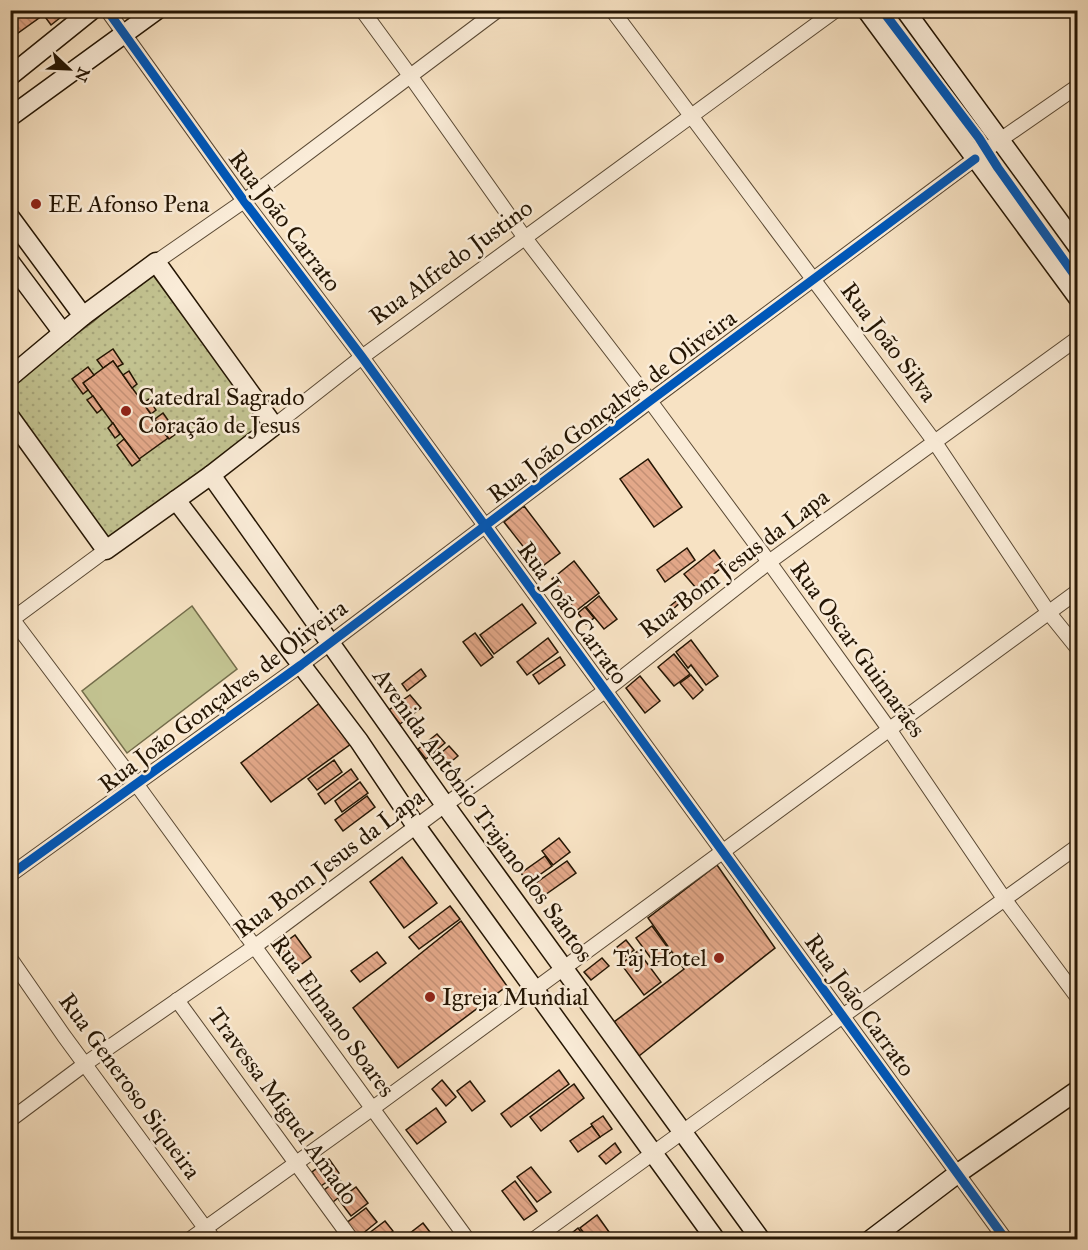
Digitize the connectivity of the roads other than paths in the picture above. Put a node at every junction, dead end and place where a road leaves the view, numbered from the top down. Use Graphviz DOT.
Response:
graph roads {
  1 [pos="92,10"];
  2 [pos="107,10"];
  3 [pos="157,10"];
  4 [pos="362,10"];
  5 [pos="498,10"];
  6 [pos="612,10"];
  7 [pos="836,10"];
  8 [pos="874,10"];
  9 [pos="905,10"];
  10 [pos="866,11"];
  11 [pos="125,34"];
  12 [pos="18,71"];
  13 [pos="411,77"];
  14 [pos="1077,86"];
  15 [pos="47,91"];
  16 [pos="692,116"];
  17 [pos="10,117"];
  18 [pos="1000,140"];
  19 [pos="975,159"];
  20 [pos="244,201"];
  21 [pos="14,229"];
  22 [pos="525,238"];
  23 [pos="1077,247"];
  24 [pos="10,262"];
  25 [pos="156,262"];
  26 [pos="814,279"];
  27 [pos="1077,298"];
  28 [pos="83,316"];
  29 [pos="63,333"];
  30 [pos="1077,338"];
  31 [pos="362,357"];
  32 [pos="10,377"];
  33 [pos="650,401"];
  34 [pos="10,417"];
  35 [pos="274,426"];
  36 [pos="934,441"];
  37 [pos="211,475"];
  38 [pos="176,500"];
  39 [pos="485,525"];
  40 [pos="106,550"];
  41 [pos="769,562"];
  42 [pos="1077,591"];
  43 [pos="1048,613"];
  44 [pos="11,619"];
  45 [pos="330,642"];
  46 [pos="1077,649"];
  47 [pos="301,665"];
  48 [pos="605,690"];
  49 [pos="889,729"];
  50 [pos="137,785"];
  51 [pos="445,805"];
  52 [pos="416,826"];
  53 [pos="1077,846"];
  54 [pos="722,850"];
  55 [pos="10,875"];
  56 [pos="1005,900"];
  57 [pos="254,947"];
  58 [pos="10,958"];
  59 [pos="563,967"];
  60 [pos="534,988"];
  61 [pos="1077,998"];
  62 [pos="177,1000"];
  63 [pos="844,1016"];
  64 [pos="85,1064"];
  65 [pos="1077,1090"];
  66 [pos="373,1108"];
  67 [pos="10,1120"];
  68 [pos="684,1131"];
  69 [pos="653,1154"];
  70 [pos="295,1163"];
  71 [pos="957,1174"];
  72 [pos="205,1227"];
  73 [pos="189,1239"];
  74 [pos="214,1239"];
  75 [pos="352,1239"];
  76 [pos="468,1239"];
  77 [pos="532,1239"];
  78 [pos="716,1239"];
  79 [pos="761,1239"];
  80 [pos="870,1239"];
  81 [pos="1006,1239"];
  1 -- 12 [label="main road"];
  2 -- 11 [label="street, Rua João Carrato"];
  3 -- 11 [label="main road"];
  4 -- 13 [label="street, Rua Oscar Guimarães"];
  5 -- 13 [label="street"];
  6 -- 16 [label="street, Rua João Silva"];
  7 -- 16 [label="street, Rua Alfredo Justino"];
  8 -- 10 [label="main road"];
  9 -- 18 [label="main road"];
  10 -- 19 [label="main road"];
  11 -- 15 [label="main road"];
  11 -- 20 [label="street, Rua João Carrato"];
  12 -- 15 [label="main road"];
  13 -- 20 [label="street"];
  13 -- 22 [label="street, Rua Oscar Guimarães"];
  14 -- 18 [label="street"];
  15 -- 17 [label="main road"];
  16 -- 22 [label="street, Rua Alfredo Justino"];
  16 -- 26 [label="street, Rua João Silva"];
  18 -- 19 [label="street, Rua João Gonçalves de Oliveira"];
  18 -- 23 [label="main road"];
  19 -- 26 [label="street, Rua João Gonçalves de Oliveira"];
  19 -- 27 [label="main road"];
  20 -- 25 [label="street"];
  20 -- 31 [label="street, Rua João Carrato"];
  21 -- 28 [label="main road"];
  22 -- 31 [label="street, Rua Alfredo Justino"];
  22 -- 33 [label="street, Rua Oscar Guimarães"];
  24 -- 29 [label="main road"];
  25 -- 28 [label="main road"];
  25 -- 35 [label="main road"];
  26 -- 33 [label="street, Rua João Gonçalves de Oliveira"];
  26 -- 36 [label="street, Rua João Silva"];
  28 -- 29 [label="main road"];
  29 -- 32 [label="main road"];
  30 -- 36 [label="street, Rua Bom Jesus da Lapa"];
  31 -- 35 [label="street, Rua Alfredo Justino"];
  31 -- 39 [label="street, Rua João Carrato"];
  33 -- 39 [label="street, Rua João Gonçalves de Oliveira"];
  33 -- 41 [label="street, Rua Oscar Guimarães"];
  34 -- 40 [label="main road"];
  35 -- 37 [label="main road, Rua Alfredo Justino"];
  36 -- 41 [label="street, Rua Bom Jesus da Lapa"];
  36 -- 43 [label="street, Rua João Silva"];
  37 -- 38 [label="main road, Rua Alfredo Justino"];
  37 -- 45 [label="main road, Avenida Antônio Trajano dos Santos"];
  38 -- 40 [label="main road, Rua Alfredo Justino"];
  38 -- 47 [label="main road"];
  39 -- 45 [label="street, Rua João Gonçalves de Oliveira"];
  39 -- 48 [label="street, Rua João Carrato"];
  40 -- 44 [label="street, Rua Alfredo Justino"];
  41 -- 48 [label="street, Rua Bom Jesus da Lapa"];
  41 -- 49 [label="street, Rua Oscar Guimarães"];
  42 -- 43 [label="street"];
  43 -- 46 [label="street, Rua João Silva"];
  43 -- 49 [label="street"];
  44 -- 50 [label="street, Rua Elmano Soares"];
  45 -- 47 [label="street, Rua João Gonçalves de Oliveira"];
  45 -- 51 [label="main road, Avenida Antônio Trajano dos Santos"];
  47 -- 50 [label="street, Rua João Gonçalves de Oliveira"];
  47 -- 52 [label="main road"];
  48 -- 51 [label="street, Rua Bom Jesus da Lapa"];
  48 -- 54 [label="street, Rua João Carrato"];
  49 -- 54 [label="street"];
  49 -- 56 [label="street, Rua Oscar Guimarães"];
  50 -- 55 [label="street, Rua João Gonçalves de Oliveira"];
  50 -- 57 [label="street, Rua Elmano Soares"];
  51 -- 52 [label="street, Rua Bom Jesus da Lapa"];
  51 -- 59 [label="main road, Avenida Antônio Trajano dos Santos"];
  52 -- 57 [label="street, Rua Bom Jesus da Lapa"];
  52 -- 60 [label="main road"];
  53 -- 56 [label="street"];
  54 -- 59 [label="street"];
  54 -- 63 [label="street, Rua João Carrato"];
  56 -- 61 [label="street, Rua Oscar Guimarães"];
  56 -- 63 [label="street"];
  57 -- 62 [label="street, Rua Bom Jesus da Lapa"];
  57 -- 66 [label="street, Rua Elmano Soares"];
  58 -- 64 [label="street, Rua Generoso Siqueira"];
  59 -- 60 [label="street"];
  59 -- 68 [label="main road, Avenida Antônio Trajano dos Santos"];
  60 -- 66 [label="street"];
  60 -- 69 [label="main road"];
  62 -- 64 [label="street, Rua Bom Jesus da Lapa"];
  62 -- 70 [label="street, Travessa Miguel Amado"];
  63 -- 68 [label="street"];
  63 -- 71 [label="street, Rua João Carrato"];
  64 -- 67 [label="street, Rua Bom Jesus da Lapa"];
  64 -- 72 [label="street, Rua Generoso Siqueira"];
  65 -- 71 [label="main road"];
  66 -- 70 [label="street"];
  66 -- 76 [label="street, Rua Elmano Soares"];
  68 -- 69 [label="street"];
  68 -- 79 [label="main road, Avenida Antônio Trajano dos Santos"];
  69 -- 77 [label="street"];
  69 -- 78 [label="main road"];
  70 -- 72 [label="street"];
  70 -- 75 [label="street, Travessa Miguel Amado"];
  71 -- 80 [label="main road"];
  71 -- 81 [label="street, Rua João Carrato"];
  72 -- 73 [label="street"];
  72 -- 74 [label="street, Rua Generoso Siqueira"];
}
